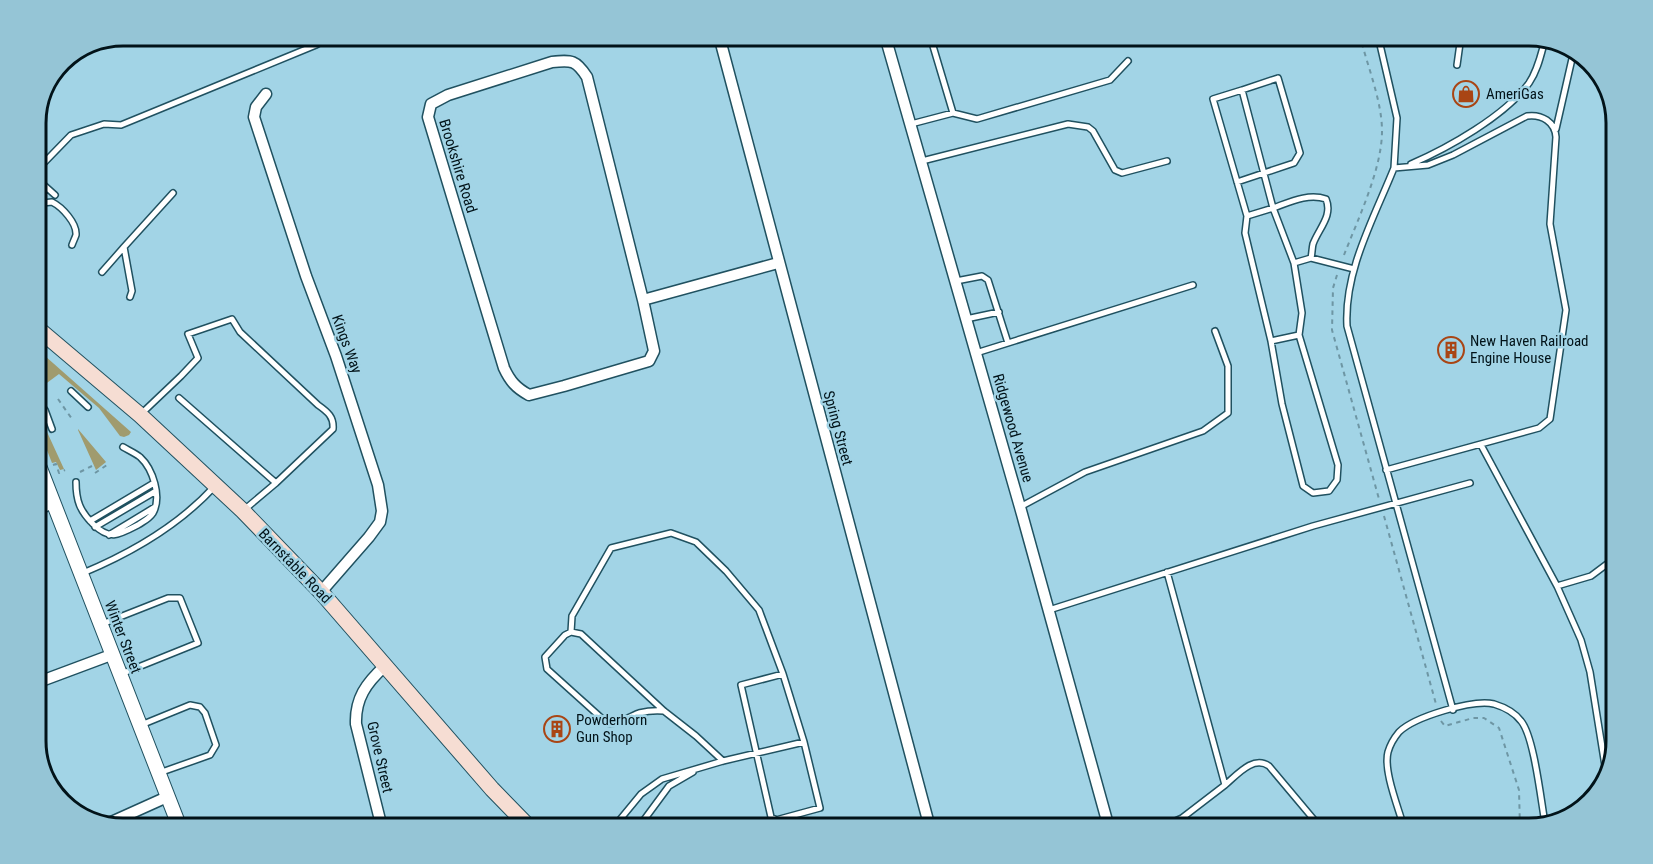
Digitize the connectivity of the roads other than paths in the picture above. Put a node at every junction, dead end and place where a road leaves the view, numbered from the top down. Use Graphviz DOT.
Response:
graph roads {
  1 [pos="314,46"];
  2 [pos="722,46"];
  3 [pos="888,46"];
  4 [pos="933,46"];
  5 [pos="1380,46"];
  6 [pos="1460,46"];
  7 [pos="1543,48"];
  8 [pos="1572,59"];
  9 [pos="1128,61"];
  10 [pos="1457,65"];
  11 [pos="1242,90"];
  12 [pos="266,94"];
  13 [pos="953,113"];
  14 [pos="911,124"];
  15 [pos="1556,130"];
  16 [pos="47,160"];
  17 [pos="922,161"];
  18 [pos="1167,161"];
  19 [pos="1394,168"];
  20 [pos="1404,168"];
  21 [pos="1265,173"];
  22 [pos="1237,182"];
  23 [pos="47,188"];
  24 [pos="173,193"];
  25 [pos="55,195"];
  26 [pos="47,202"];
  27 [pos="1273,208"];
  28 [pos="1247,216"];
  29 [pos="72,245"];
  30 [pos="124,247"];
  31 [pos="1311,258"];
  32 [pos="778,263"];
  33 [pos="1294,263"];
  34 [pos="1354,269"];
  35 [pos="102,272"];
  36 [pos="956,281"];
  37 [pos="1193,285"];
  38 [pos="130,297"];
  39 [pos="643,300"];
  40 [pos="999,312"];
  41 [pos="966,319"];
  42 [pos="1215,331"];
  43 [pos="1299,335"];
  44 [pos="47,336"];
  45 [pos="1271,341"];
  46 [pos="1008,343"];
  47 [pos="976,353"];
  48 [pos="71,391"];
  49 [pos="179,398"];
  50 [pos="88,407"];
  51 [pos="47,415"];
  52 [pos="140,415"];
  53 [pos="52,429"];
  54 [pos="1481,445"];
  55 [pos="123,447"];
  56 [pos="1386,470"];
  57 [pos="76,482"];
  58 [pos="154,483"];
  59 [pos="276,483"];
  60 [pos="1470,483"];
  61 [pos="216,486"];
  62 [pos="47,487"];
  63 [pos="156,491"];
  64 [pos="53,503"];
  65 [pos="1396,504"];
  66 [pos="47,505"];
  67 [pos="1020,507"];
  68 [pos="243,512"];
  69 [pos="90,521"];
  70 [pos="96,527"];
  71 [pos="1606,564"];
  72 [pos="1167,572"];
  73 [pos="82,574"];
  74 [pos="1557,586"];
  75 [pos="321,592"];
  76 [pos="1048,610"];
  77 [pos="100,625"];
  78 [pos="571,632"];
  79 [pos="111,655"];
  80 [pos="385,666"];
  81 [pos="783,674"];
  82 [pos="120,675"];
  83 [pos="47,678"];
  84 [pos="1453,710"];
  85 [pos="664,711"];
  86 [pos="139,725"];
  87 [pos="804,742"];
  88 [pos="755,753"];
  89 [pos="1604,760"];
  90 [pos="723,761"];
  91 [pos="705,766"];
  92 [pos="158,773"];
  93 [pos="1225,785"];
  94 [pos="167,797"];
  95 [pos="1544,816"];
  96 [pos="121,818"];
  97 [pos="176,818"];
  98 [pos="380,818"];
  99 [pos="519,818"];
  100 [pos="620,818"];
  101 [pos="645,818"];
  102 [pos="773,818"];
  103 [pos="783,818"];
  104 [pos="927,818"];
  105 [pos="1106,818"];
  106 [pos="1182,818"];
  107 [pos="1313,818"];
  108 [pos="1401,818"];
  1 -- 16 [label="lane"];
  2 -- 32 [label="street, Spring Street"];
  3 -- 14 [label="street, Ridgewood Avenue"];
  4 -- 13 [label="lane"];
  5 -- 19 [label="lane"];
  6 -- 10 [label="lane"];
  7 -- 20 [label="lane"];
  8 -- 15 [label="lane"];
  9 -- 13 [label="lane"];
  11 -- 21 [label="lane"];
  11 -- 21 [label="lane"];
  11 -- 22 [label="lane"];
  12 -- 75 [label="street, Kings Way"];
  13 -- 14 [label="lane"];
  14 -- 17 [label="street, Ridgewood Avenue"];
  15 -- 20 [label="lane"];
  15 -- 54 [label="lane"];
  17 -- 18 [label="lane"];
  17 -- 36 [label="street, Ridgewood Avenue"];
  19 -- 20 [label="lane"];
  19 -- 34 [label="lane"];
  21 -- 22 [label="lane"];
  21 -- 27 [label="lane"];
  22 -- 28 [label="lane"];
  23 -- 25 [label="lane"];
  24 -- 30 [label="lane"];
  26 -- 29 [label="lane"];
  27 -- 28 [label="lane"];
  27 -- 31 [label="lane"];
  27 -- 33 [label="lane"];
  28 -- 45 [label="lane"];
  30 -- 35 [label="lane"];
  30 -- 38 [label="lane"];
  31 -- 33 [label="lane"];
  31 -- 34 [label="lane"];
  32 -- 39 [label="street"];
  32 -- 104 [label="street, Spring Street"];
  33 -- 43 [label="lane"];
  34 -- 56 [label="lane"];
  36 -- 40 [label="lane"];
  36 -- 41 [label="street, Ridgewood Avenue"];
  37 -- 46 [label="lane"];
  39 -- 39 [label="street, Brookshire Road"];
  40 -- 41 [label="lane"];
  40 -- 46 [label="lane"];
  41 -- 47 [label="street, Ridgewood Avenue"];
  42 -- 67 [label="lane"];
  43 -- 45 [label="lane"];
  43 -- 45 [label="lane"];
  44 -- 52 [label="main road, Barnstable Road"];
  46 -- 47 [label="lane"];
  47 -- 67 [label="street, Ridgewood Avenue"];
  48 -- 50 [label="lane"];
  49 -- 59 [label="lane"];
  51 -- 53 [label="lane"];
  52 -- 59 [label="lane"];
  52 -- 61 [label="main road, Barnstable Road"];
  54 -- 56 [label="lane"];
  54 -- 74 [label="lane"];
  55 -- 58 [label="lane"];
  56 -- 65 [label="lane"];
  57 -- 69 [label="lane"];
  58 -- 63 [label="lane"];
  58 -- 69 [label="lane"];
  59 -- 68 [label="lane"];
  60 -- 65 [label="lane"];
  61 -- 68 [label="main road, Barnstable Road"];
  61 -- 73 [label="lane"];
  62 -- 64 [label="street, Winter Street"];
  63 -- 70 [label="lane"];
  63 -- 70 [label="lane"];
  64 -- 66 [label="street"];
  64 -- 73 [label="street, Winter Street"];
  65 -- 72 [label="lane"];
  65 -- 84 [label="lane"];
  67 -- 76 [label="street, Ridgewood Avenue"];
  68 -- 75 [label="main road, Barnstable Road"];
  69 -- 70 [label="lane"];
  71 -- 74 [label="lane"];
  72 -- 76 [label="lane"];
  72 -- 93 [label="lane"];
  73 -- 77 [label="street, Winter Street"];
  74 -- 89 [label="lane"];
  75 -- 80 [label="main road, Barnstable Road"];
  76 -- 105 [label="street, Ridgewood Avenue"];
  77 -- 79 [label="street, Winter Street"];
  77 -- 82 [label="lane"];
  78 -- 81 [label="lane"];
  78 -- 85 [label="lane"];
  78 -- 85 [label="lane"];
  79 -- 82 [label="street, Winter Street"];
  79 -- 83 [label="street"];
  80 -- 98 [label="street, Grove Street"];
  80 -- 99 [label="main road, Barnstable Road"];
  81 -- 87 [label="lane"];
  81 -- 88 [label="lane"];
  82 -- 86 [label="street, Winter Street"];
  84 -- 95 [label="lane"];
  84 -- 108 [label="lane"];
  85 -- 90 [label="lane"];
  86 -- 92 [label="street, Winter Street"];
  86 -- 92 [label="lane"];
  87 -- 88 [label="lane"];
  87 -- 103 [label="lane"];
  88 -- 90 [label="lane"];
  88 -- 102 [label="lane"];
  90 -- 91 [label="lane"];
  91 -- 100 [label="lane"];
  91 -- 101 [label="lane"];
  92 -- 94 [label="street, Winter Street"];
  93 -- 106 [label="lane"];
  93 -- 107 [label="lane"];
  94 -- 96 [label="street"];
  94 -- 97 [label="street, Winter Street"];
}
